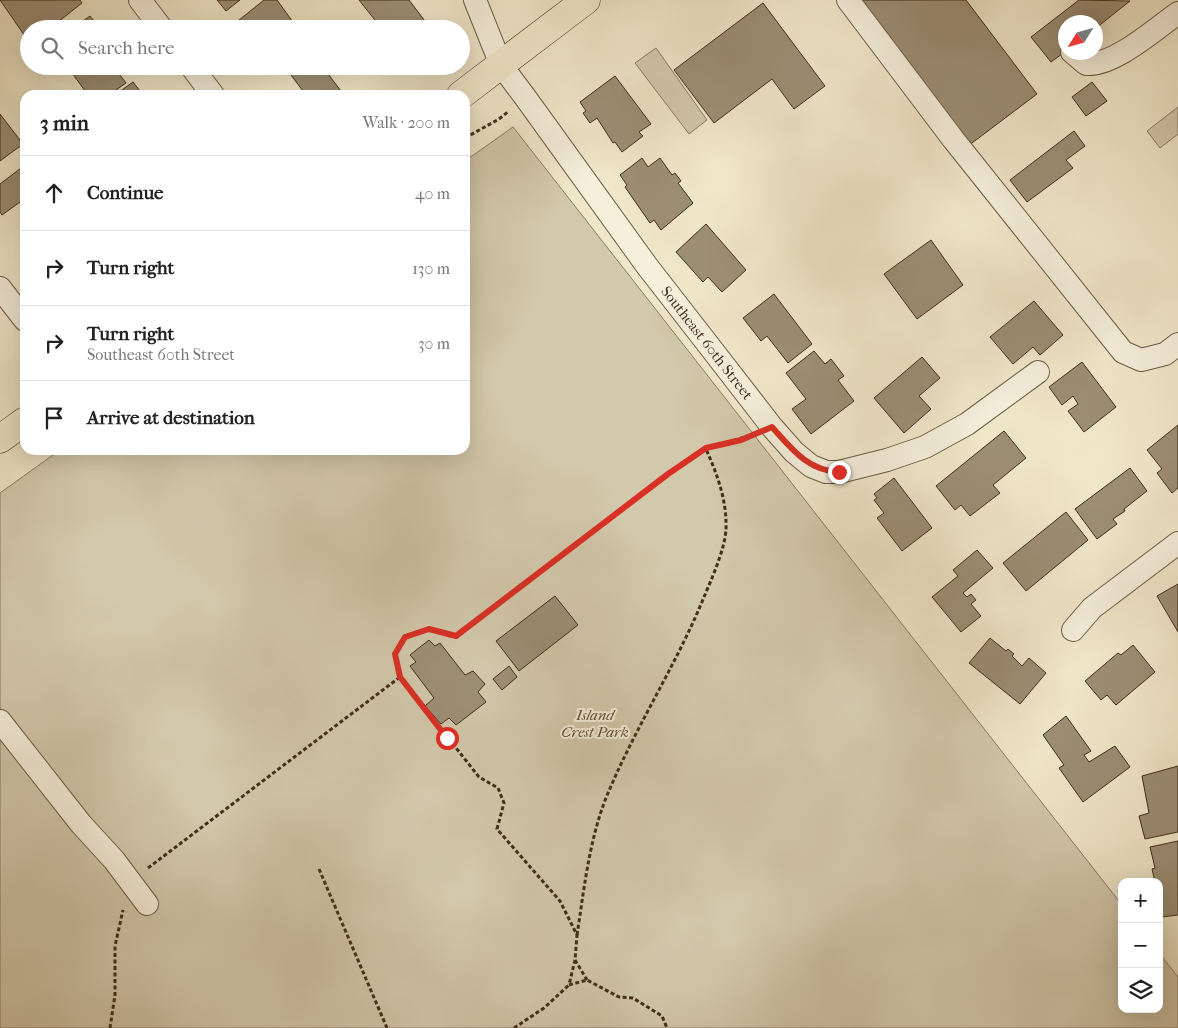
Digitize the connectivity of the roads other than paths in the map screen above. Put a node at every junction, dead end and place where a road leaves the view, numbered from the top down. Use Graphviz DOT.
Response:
graph roads {
  1 [pos="140,0"];
  2 [pos="475,0"];
  3 [pos="586,0"];
  4 [pos="848,0"];
  5 [pos="1178,13"];
  6 [pos="155,20"];
  7 [pos="1081,60"];
  8 [pos="501,65"];
  9 [pos="198,75"];
  10 [pos="209,90"];
  11 [pos="468,90"];
  12 [pos="0,288"];
  13 [pos="20,314"];
  14 [pos="1178,344"];
  15 [pos="1038,372"];
  16 [pos="20,425"];
  17 [pos="0,439"];
  18 [pos="1178,543"];
  19 [pos="1073,630"];
  20 [pos="0,721"];
  21 [pos="147,904"];
  1 -- 6 [label="street"];
  2 -- 8 [label="street, Southeast 60th Street"];
  3 -- 8 [label="main road"];
  4 -- 14 [label="street"];
  5 -- 7 [label="street"];
  8 -- 11 [label="main road"];
  8 -- 15 [label="street, Southeast 60th Street"];
  9 -- 10 [label="street"];
  12 -- 13 [label="street"];
  16 -- 17 [label="main road"];
  18 -- 19 [label="street"];
  20 -- 21 [label="street"];
}
